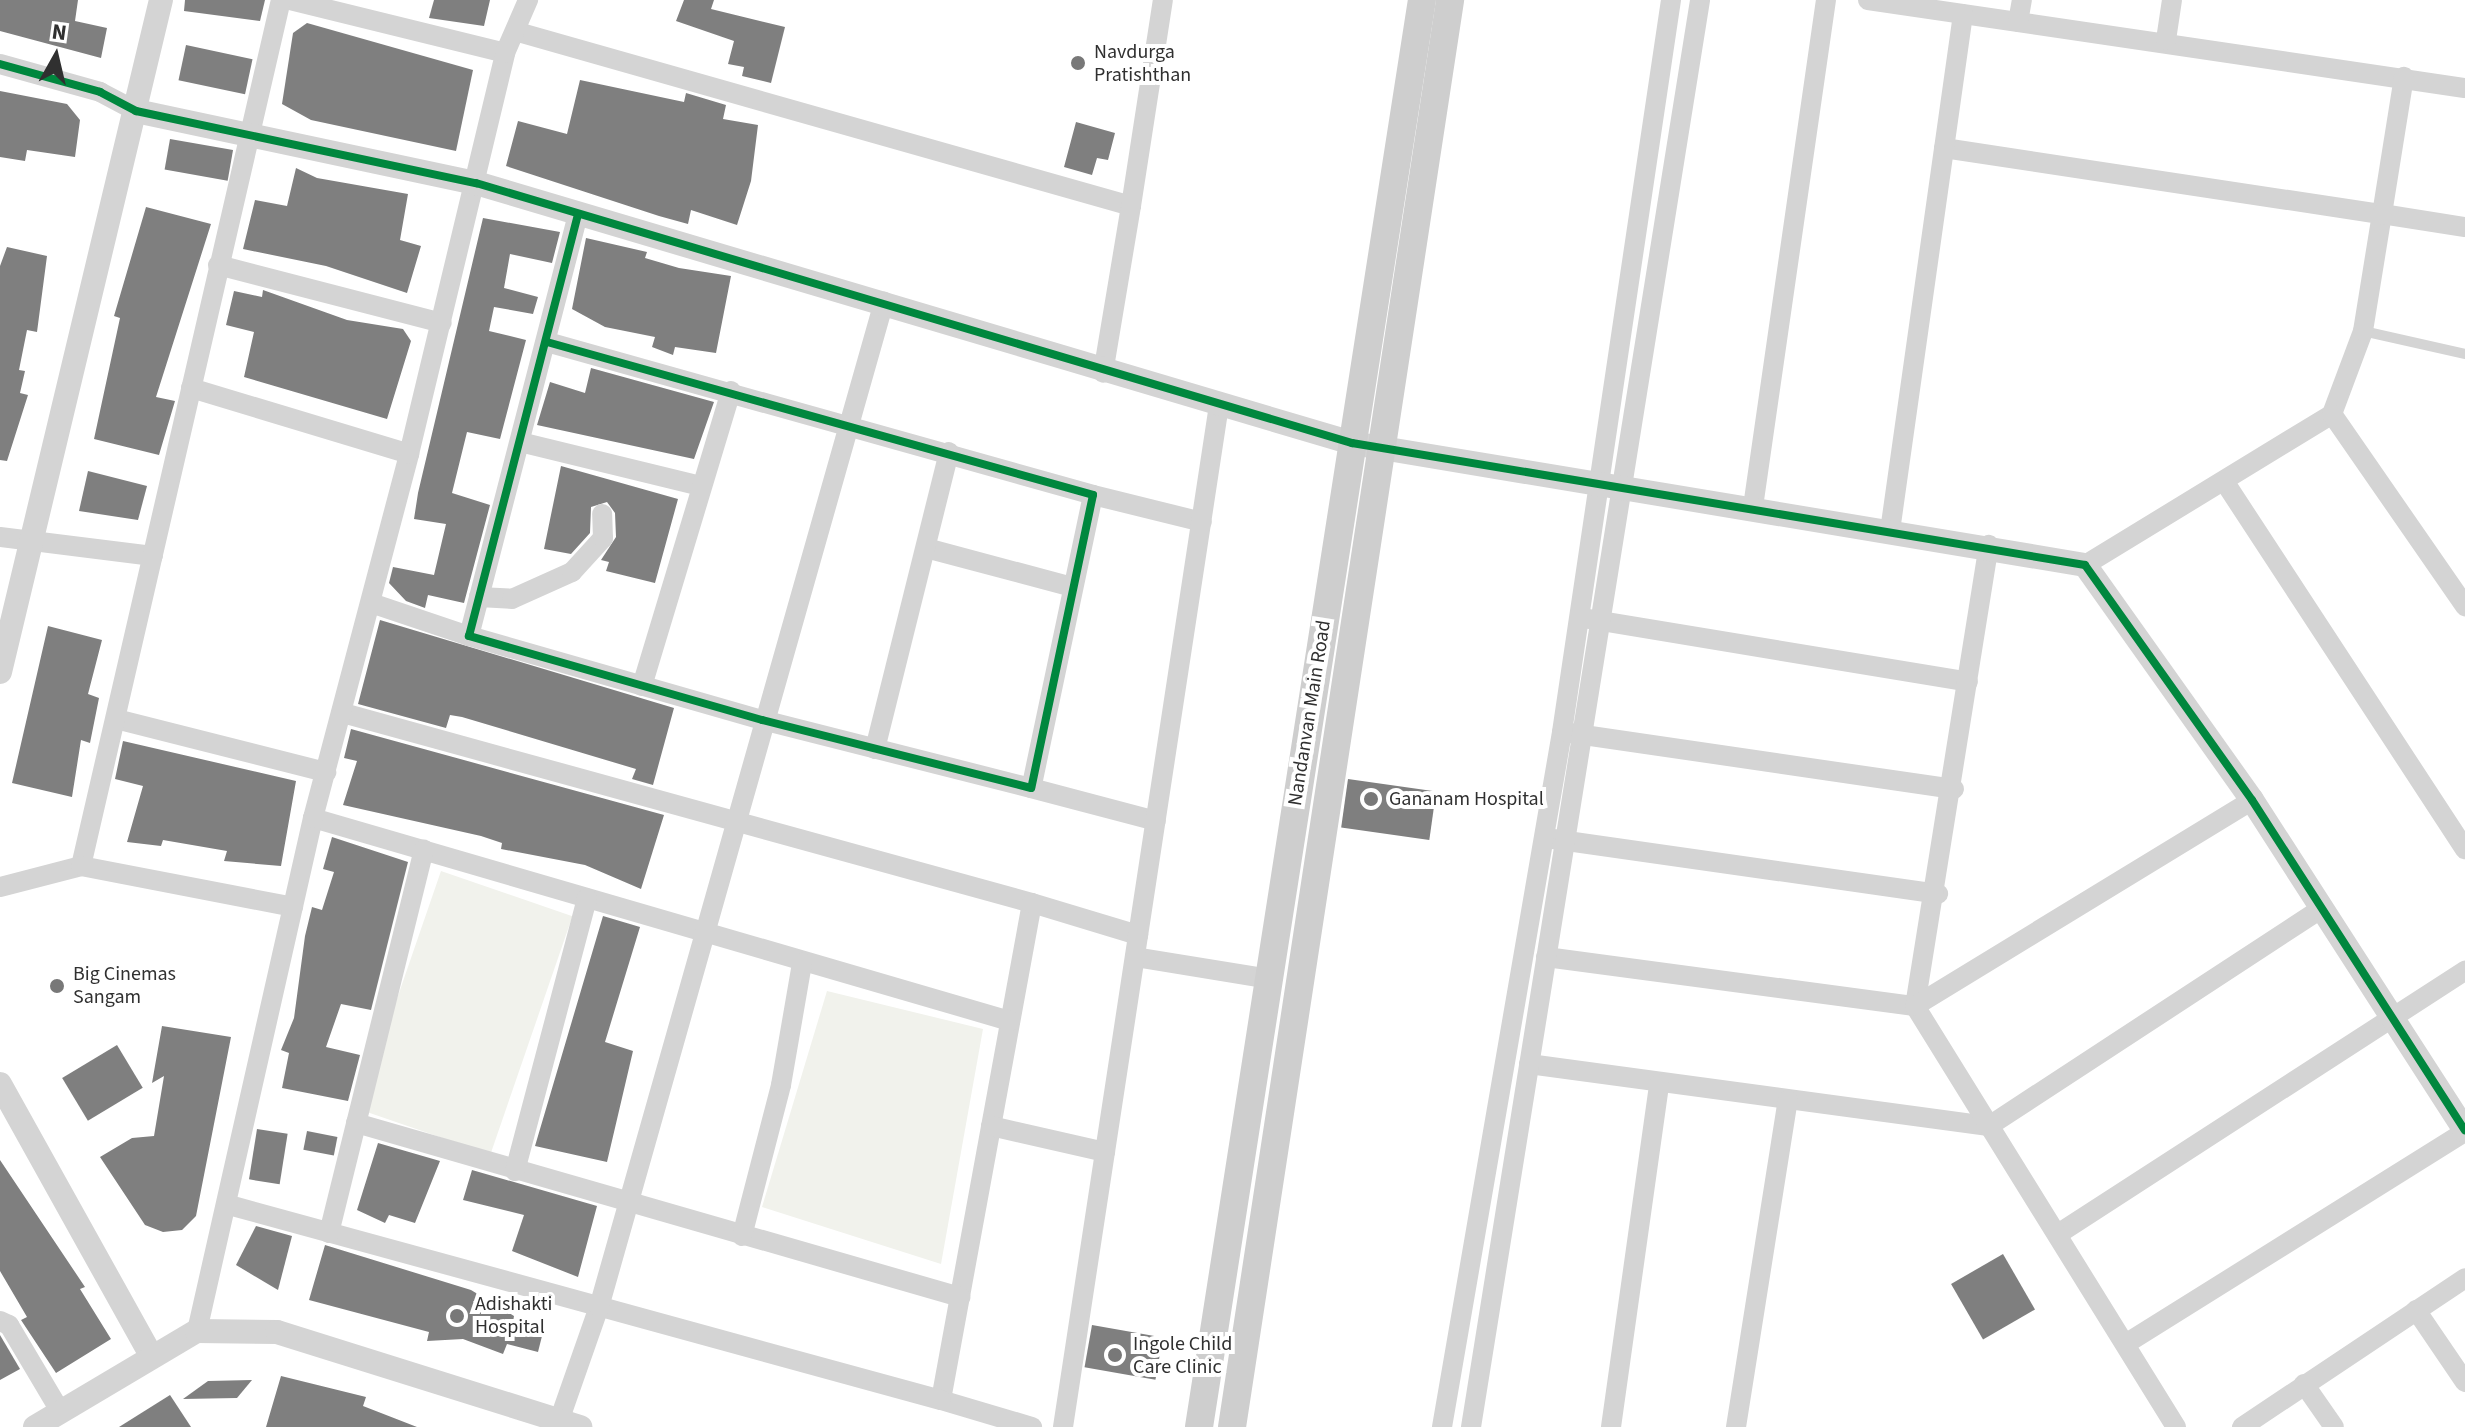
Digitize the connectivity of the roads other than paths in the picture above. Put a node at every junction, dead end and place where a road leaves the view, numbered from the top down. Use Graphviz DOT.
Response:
graph roads {
  1 [pos="161,0"];
  2 [pos="281,0"];
  3 [pos="290,0"];
  4 [pos="528,0"];
  5 [pos="1163,0"];
  6 [pos="1422,0"];
  7 [pos="1450,0"];
  8 [pos="1671,0"];
  9 [pos="1700,0"];
  10 [pos="1826,0"];
  11 [pos="1868,0"];
  12 [pos="2022,0"];
  13 [pos="2172,0"];
  14 [pos="1963,14"];
  15 [pos="2018,22"];
  16 [pos="518,32"];
  17 [pos="2166,40"];
  18 [pos="505,53"];
  19 [pos="0,64"];
  20 [pos="2404,77"];
  21 [pos="2465,88"];
  22 [pos="136,111"];
  23 [pos="251,131"];
  24 [pos="1944,148"];
  25 [pos="476,183"];
  26 [pos="1131,206"];
  27 [pos="2382,214"];
  28 [pos="578,215"];
  29 [pos="2465,227"];
  30 [pos="218,265"];
  31 [pos="884,302"];
  32 [pos="442,323"];
  33 [pos="2363,331"];
  34 [pos="547,342"];
  35 [pos="2465,354"];
  36 [pos="1103,373"];
  37 [pos="191,388"];
  38 [pos="731,391"];
  39 [pos="1219,405"];
  40 [pos="2332,414"];
  41 [pos="850,422"];
  42 [pos="520,442"];
  43 [pos="1352,443"];
  44 [pos="1381,449"];
  45 [pos="949,452"];
  46 [pos="409,454"];
  47 [pos="2224,481"];
  48 [pos="701,486"];
  49 [pos="1599,486"];
  50 [pos="1624,490"];
  51 [pos="1093,495"];
  52 [pos="1753,507"];
  53 [pos="602,514"];
  54 [pos="1202,522"];
  55 [pos="1890,531"];
  56 [pos="0,537"];
  57 [pos="31,543"];
  58 [pos="1989,545"];
  59 [pos="926,548"];
  60 [pos="153,556"];
  61 [pos="2085,565"];
  62 [pos="1073,587"];
  63 [pos="479,597"];
  64 [pos="371,603"];
  65 [pos="2465,606"];
  66 [pos="1578,617"];
  67 [pos="1602,621"];
  68 [pos="469,636"];
  69 [pos="0,672"];
  70 [pos="1968,682"];
  71 [pos="642,686"];
  72 [pos="343,713"];
  73 [pos="116,719"];
  74 [pos="762,720"];
  75 [pos="1562,732"];
  76 [pos="1584,736"];
  77 [pos="875,749"];
  78 [pos="326,772"];
  79 [pos="1031,788"];
  80 [pos="1954,789"];
  81 [pos="2252,800"];
  82 [pos="313,818"];
  83 [pos="732,820"];
  84 [pos="1156,821"];
  85 [pos="1545,838"];
  86 [pos="1566,840"];
  87 [pos="2465,849"];
  88 [pos="424,850"];
  89 [pos="81,866"];
  90 [pos="0,887"];
  91 [pos="1938,894"];
  92 [pos="587,898"];
  93 [pos="1032,903"];
  94 [pos="293,907"];
  95 [pos="2322,908"];
  96 [pos="702,928"];
  97 [pos="1138,935"];
  98 [pos="1135,957"];
  99 [pos="1546,957"];
  100 [pos="802,963"];
  101 [pos="2465,971"];
  102 [pos="1269,979"];
  103 [pos="1915,1006"];
  104 [pos="2392,1018"];
  105 [pos="1010,1021"];
  106 [pos="1529,1064"];
  107 [pos="0,1084"];
  108 [pos="1659,1084"];
  109 [pos="1788,1100"];
  110 [pos="356,1123"];
  111 [pos="991,1126"];
  112 [pos="1989,1126"];
  113 [pos="2465,1131"];
  114 [pos="1105,1152"];
  115 [pos="515,1171"];
  116 [pos="627,1204"];
  117 [pos="229,1205"];
  118 [pos="329,1233"];
  119 [pos="2058,1234"];
  120 [pos="742,1236"];
  121 [pos="2465,1278"];
  122 [pos="960,1297"];
  123 [pos="599,1307"];
  124 [pos="2416,1310"];
  125 [pos="0,1321"];
  126 [pos="197,1331"];
  127 [pos="2127,1343"];
  128 [pos="150,1354"];
  129 [pos="2465,1382"];
  130 [pos="2304,1384"];
  131 [pos="941,1400"];
  132 [pos="60,1411"];
  133 [pos="531,1421"];
  134 [pos="570,1424"];
  135 [pos="35,1427"];
  136 [pos="1032,1427"];
  137 [pos="1063,1427"];
  138 [pos="1199,1427"];
  139 [pos="1232,1427"];
  140 [pos="1442,1427"];
  141 [pos="1471,1427"];
  142 [pos="1611,1427"];
  143 [pos="1736,1427"];
  144 [pos="2176,1427"];
  145 [pos="2242,1427"];
  146 [pos="2334,1427"];
  1 -- 22 [label="street"];
  2 -- 23 [label="street"];
  3 -- 18 [label="street"];
  4 -- 16 [label="street"];
  5 -- 26 [label="street"];
  6 -- 43 [label="main road, Nandanvan Main Road"];
  7 -- 44 [label="main road"];
  8 -- 49 [label="street"];
  9 -- 50 [label="street"];
  10 -- 52 [label="street"];
  11 -- 14 [label="street"];
  12 -- 15 [label="street"];
  13 -- 17 [label="street"];
  14 -- 15 [label="street"];
  14 -- 24 [label="street"];
  15 -- 17 [label="street"];
  16 -- 18 [label="street"];
  16 -- 26 [label="street"];
  17 -- 20 [label="street"];
  18 -- 25 [label="street"];
  19 -- 22 [label="street"];
  20 -- 21 [label="street"];
  20 -- 27 [label="street"];
  22 -- 23 [label="street"];
  22 -- 57 [label="street"];
  23 -- 25 [label="street"];
  23 -- 30 [label="street"];
  24 -- 27 [label="street"];
  24 -- 55 [label="street"];
  25 -- 28 [label="street"];
  25 -- 32 [label="street"];
  26 -- 36 [label="street"];
  27 -- 29 [label="street"];
  27 -- 33 [label="street"];
  28 -- 31 [label="street"];
  28 -- 34 [label="street"];
  30 -- 32 [label="street"];
  30 -- 37 [label="street"];
  31 -- 36 [label="street"];
  31 -- 41 [label="street"];
  32 -- 46 [label="street"];
  33 -- 35 [label="lane"];
  33 -- 40 [label="street"];
  34 -- 38 [label="street"];
  34 -- 42 [label="street"];
  36 -- 39 [label="street"];
  37 -- 46 [label="street"];
  37 -- 60 [label="street"];
  38 -- 41 [label="street"];
  38 -- 48 [label="street"];
  39 -- 43 [label="street"];
  39 -- 54 [label="street"];
  40 -- 47 [label="street"];
  40 -- 65 [label="street"];
  41 -- 45 [label="street"];
  41 -- 74 [label="street"];
  42 -- 48 [label="street"];
  42 -- 63 [label="street"];
  43 -- 44 [label="street"];
  43 -- 102 [label="main road, Nandanvan Main Road"];
  44 -- 49 [label="street"];
  44 -- 139 [label="main road"];
  45 -- 51 [label="street"];
  45 -- 59 [label="street"];
  46 -- 64 [label="street"];
  47 -- 61 [label="street"];
  47 -- 87 [label="street"];
  48 -- 71 [label="street"];
  49 -- 50 [label="street"];
  49 -- 66 [label="street"];
  50 -- 52 [label="street"];
  50 -- 67 [label="street"];
  51 -- 54 [label="street"];
  51 -- 62 [label="street"];
  52 -- 55 [label="street"];
  53 -- 63 [label="street"];
  54 -- 84 [label="street"];
  55 -- 58 [label="street"];
  56 -- 57 [label="street"];
  57 -- 60 [label="street"];
  57 -- 69 [label="street"];
  58 -- 61 [label="street"];
  58 -- 70 [label="street"];
  59 -- 62 [label="street"];
  59 -- 77 [label="street"];
  60 -- 73 [label="street"];
  61 -- 81 [label="street"];
  62 -- 79 [label="street"];
  63 -- 68 [label="street"];
  64 -- 68 [label="street"];
  64 -- 72 [label="street"];
  66 -- 67 [label="street"];
  66 -- 75 [label="street"];
  67 -- 70 [label="street"];
  67 -- 76 [label="street"];
  68 -- 71 [label="street"];
  70 -- 80 [label="street"];
  71 -- 74 [label="street"];
  72 -- 78 [label="street"];
  72 -- 83 [label="street"];
  73 -- 78 [label="street"];
  73 -- 89 [label="street"];
  74 -- 77 [label="street"];
  74 -- 83 [label="street"];
  75 -- 76 [label="street"];
  75 -- 85 [label="street"];
  76 -- 80 [label="street"];
  76 -- 86 [label="street"];
  77 -- 79 [label="street"];
  78 -- 82 [label="street"];
  79 -- 84 [label="street"];
  80 -- 91 [label="street"];
  81 -- 95 [label="street"];
  81 -- 103 [label="street"];
  82 -- 88 [label="street"];
  82 -- 94 [label="street"];
  83 -- 93 [label="street"];
  83 -- 96 [label="street"];
  84 -- 97 [label="street"];
  85 -- 86 [label="street"];
  85 -- 140 [label="street"];
  86 -- 91 [label="street"];
  86 -- 99 [label="street"];
  88 -- 92 [label="street"];
  88 -- 110 [label="street"];
  89 -- 90 [label="street"];
  89 -- 94 [label="street"];
  91 -- 103 [label="street"];
  92 -- 96 [label="street"];
  92 -- 115 [label="street"];
  93 -- 97 [label="street"];
  93 -- 105 [label="street"];
  94 -- 117 [label="street"];
  95 -- 104 [label="street"];
  95 -- 112 [label="street"];
  96 -- 100 [label="street"];
  96 -- 116 [label="street"];
  97 -- 98 [label="street"];
  98 -- 102 [label="street"];
  98 -- 114 [label="street"];
  99 -- 103 [label="street"];
  99 -- 106 [label="street"];
  100 -- 105 [label="street"];
  100 -- 120 [label="street"];
  101 -- 104 [label="street"];
  102 -- 138 [label="main road, Nandanvan Main Road"];
  103 -- 112 [label="street"];
  104 -- 113 [label="street"];
  104 -- 119 [label="street"];
  105 -- 111 [label="street"];
  106 -- 108 [label="street"];
  106 -- 141 [label="street"];
  107 -- 128 [label="street"];
  108 -- 109 [label="street"];
  108 -- 142 [label="street"];
  109 -- 112 [label="street"];
  109 -- 143 [label="street"];
  110 -- 115 [label="street"];
  110 -- 118 [label="street"];
  111 -- 114 [label="street"];
  111 -- 122 [label="street"];
  112 -- 119 [label="street"];
  113 -- 127 [label="street"];
  114 -- 137 [label="street"];
  115 -- 116 [label="street"];
  116 -- 120 [label="street"];
  116 -- 123 [label="street"];
  117 -- 118 [label="street"];
  117 -- 126 [label="street"];
  118 -- 123 [label="street"];
  119 -- 127 [label="street"];
  120 -- 122 [label="street"];
  121 -- 124 [label="street"];
  122 -- 131 [label="street"];
  123 -- 131 [label="street"];
  123 -- 134 [label="street"];
  124 -- 129 [label="street"];
  124 -- 130 [label="street"];
  125 -- 132 [label="street"];
  126 -- 128 [label="street"];
  126 -- 133 [label="street"];
  127 -- 144 [label="street"];
  128 -- 132 [label="street"];
  130 -- 145 [label="street"];
  130 -- 146 [label="street"];
  131 -- 136 [label="street"];
  132 -- 135 [label="street"];
  133 -- 134 [label="street"];
}
